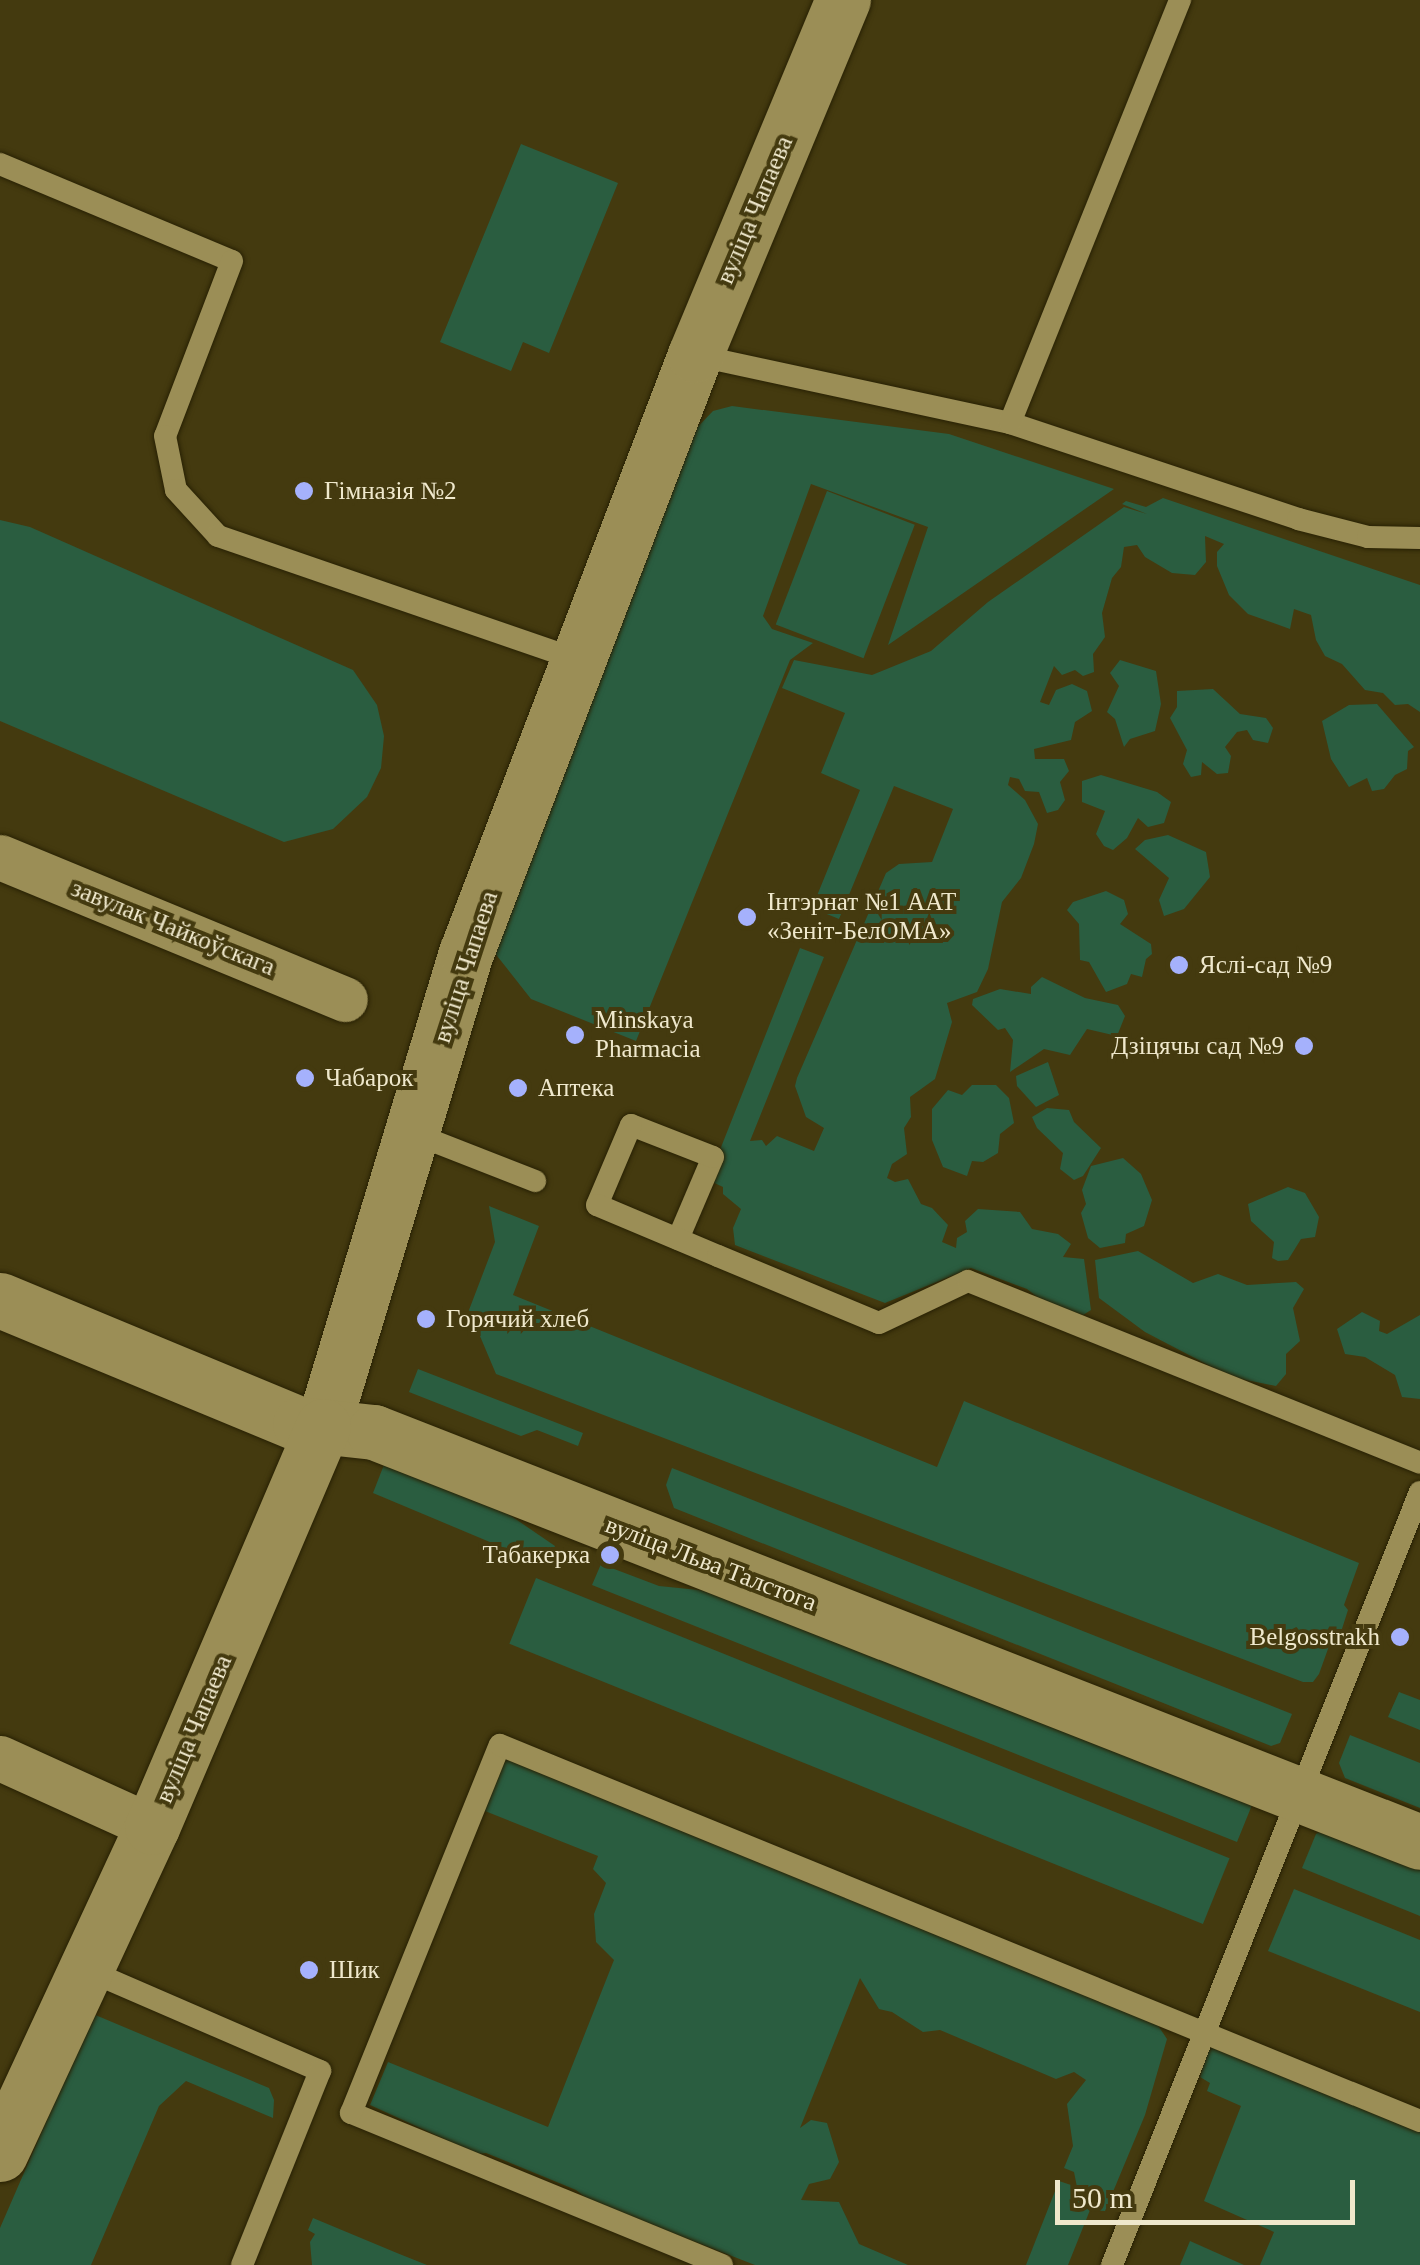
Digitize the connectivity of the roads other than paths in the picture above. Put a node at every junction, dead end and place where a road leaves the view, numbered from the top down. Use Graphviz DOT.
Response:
graph roads {
  1 [pos="843,0"];
  2 [pos="1180,0"];
  3 [pos="0,164"];
  4 [pos="695,355"];
  5 [pos="1010,423"];
  6 [pos="1420,538"];
  7 [pos="579,660"];
  8 [pos="0,857"];
  9 [pos="346,999"];
  10 [pos="415,1134"];
  11 [pos="535,1181"];
  12 [pos="678,1239"];
  13 [pos="0,1300"];
  14 [pos="323,1426"];
  15 [pos="1420,1463"];
  16 [pos="1420,1492"];
  17 [pos="1410,1548"];
  18 [pos="0,1758"];
  19 [pos="1299,1793"];
  20 [pos="152,1826"];
  21 [pos="1420,1842"];
  22 [pos="87,1970"];
  23 [pos="1204,2033"];
  24 [pos="1420,2121"];
  25 [pos="0,2154"];
  26 [pos="242,2265"];
  27 [pos="722,2265"];
  28 [pos="1112,2265"];
  1 -- 4 [label="main road, вуліца Чапаева"];
  2 -- 5 [label="lane"];
  3 -- 7 [label="lane"];
  4 -- 5 [label="lane"];
  4 -- 7 [label="main road, вуліца Чапаева"];
  5 -- 6 [label="lane"];
  7 -- 10 [label="main road, вуліца Чапаева"];
  8 -- 9 [label="street, завулак Чайкоўскага"];
  10 -- 11 [label="lane"];
  10 -- 14 [label="main road, вуліца Чапаева"];
  12 -- 12 [label="lane"];
  12 -- 15 [label="lane"];
  13 -- 14 [label="main road, вуліца Льва Талстога"];
  14 -- 19 [label="main road, вуліца Льва Талстога"];
  14 -- 20 [label="main road, вуліца Чапаева"];
  16 -- 17 [label="lane"];
  17 -- 19 [label="lane"];
  18 -- 20 [label="street"];
  19 -- 21 [label="main road, вуліца Льва Талстога"];
  19 -- 23 [label="lane"];
  20 -- 22 [label="main road, вуліца Чапаева"];
  22 -- 25 [label="main road, вуліца Чапаева"];
  22 -- 26 [label="lane"];
  23 -- 24 [label="lane"];
  23 -- 27 [label="lane"];
  23 -- 28 [label="lane"];
}
